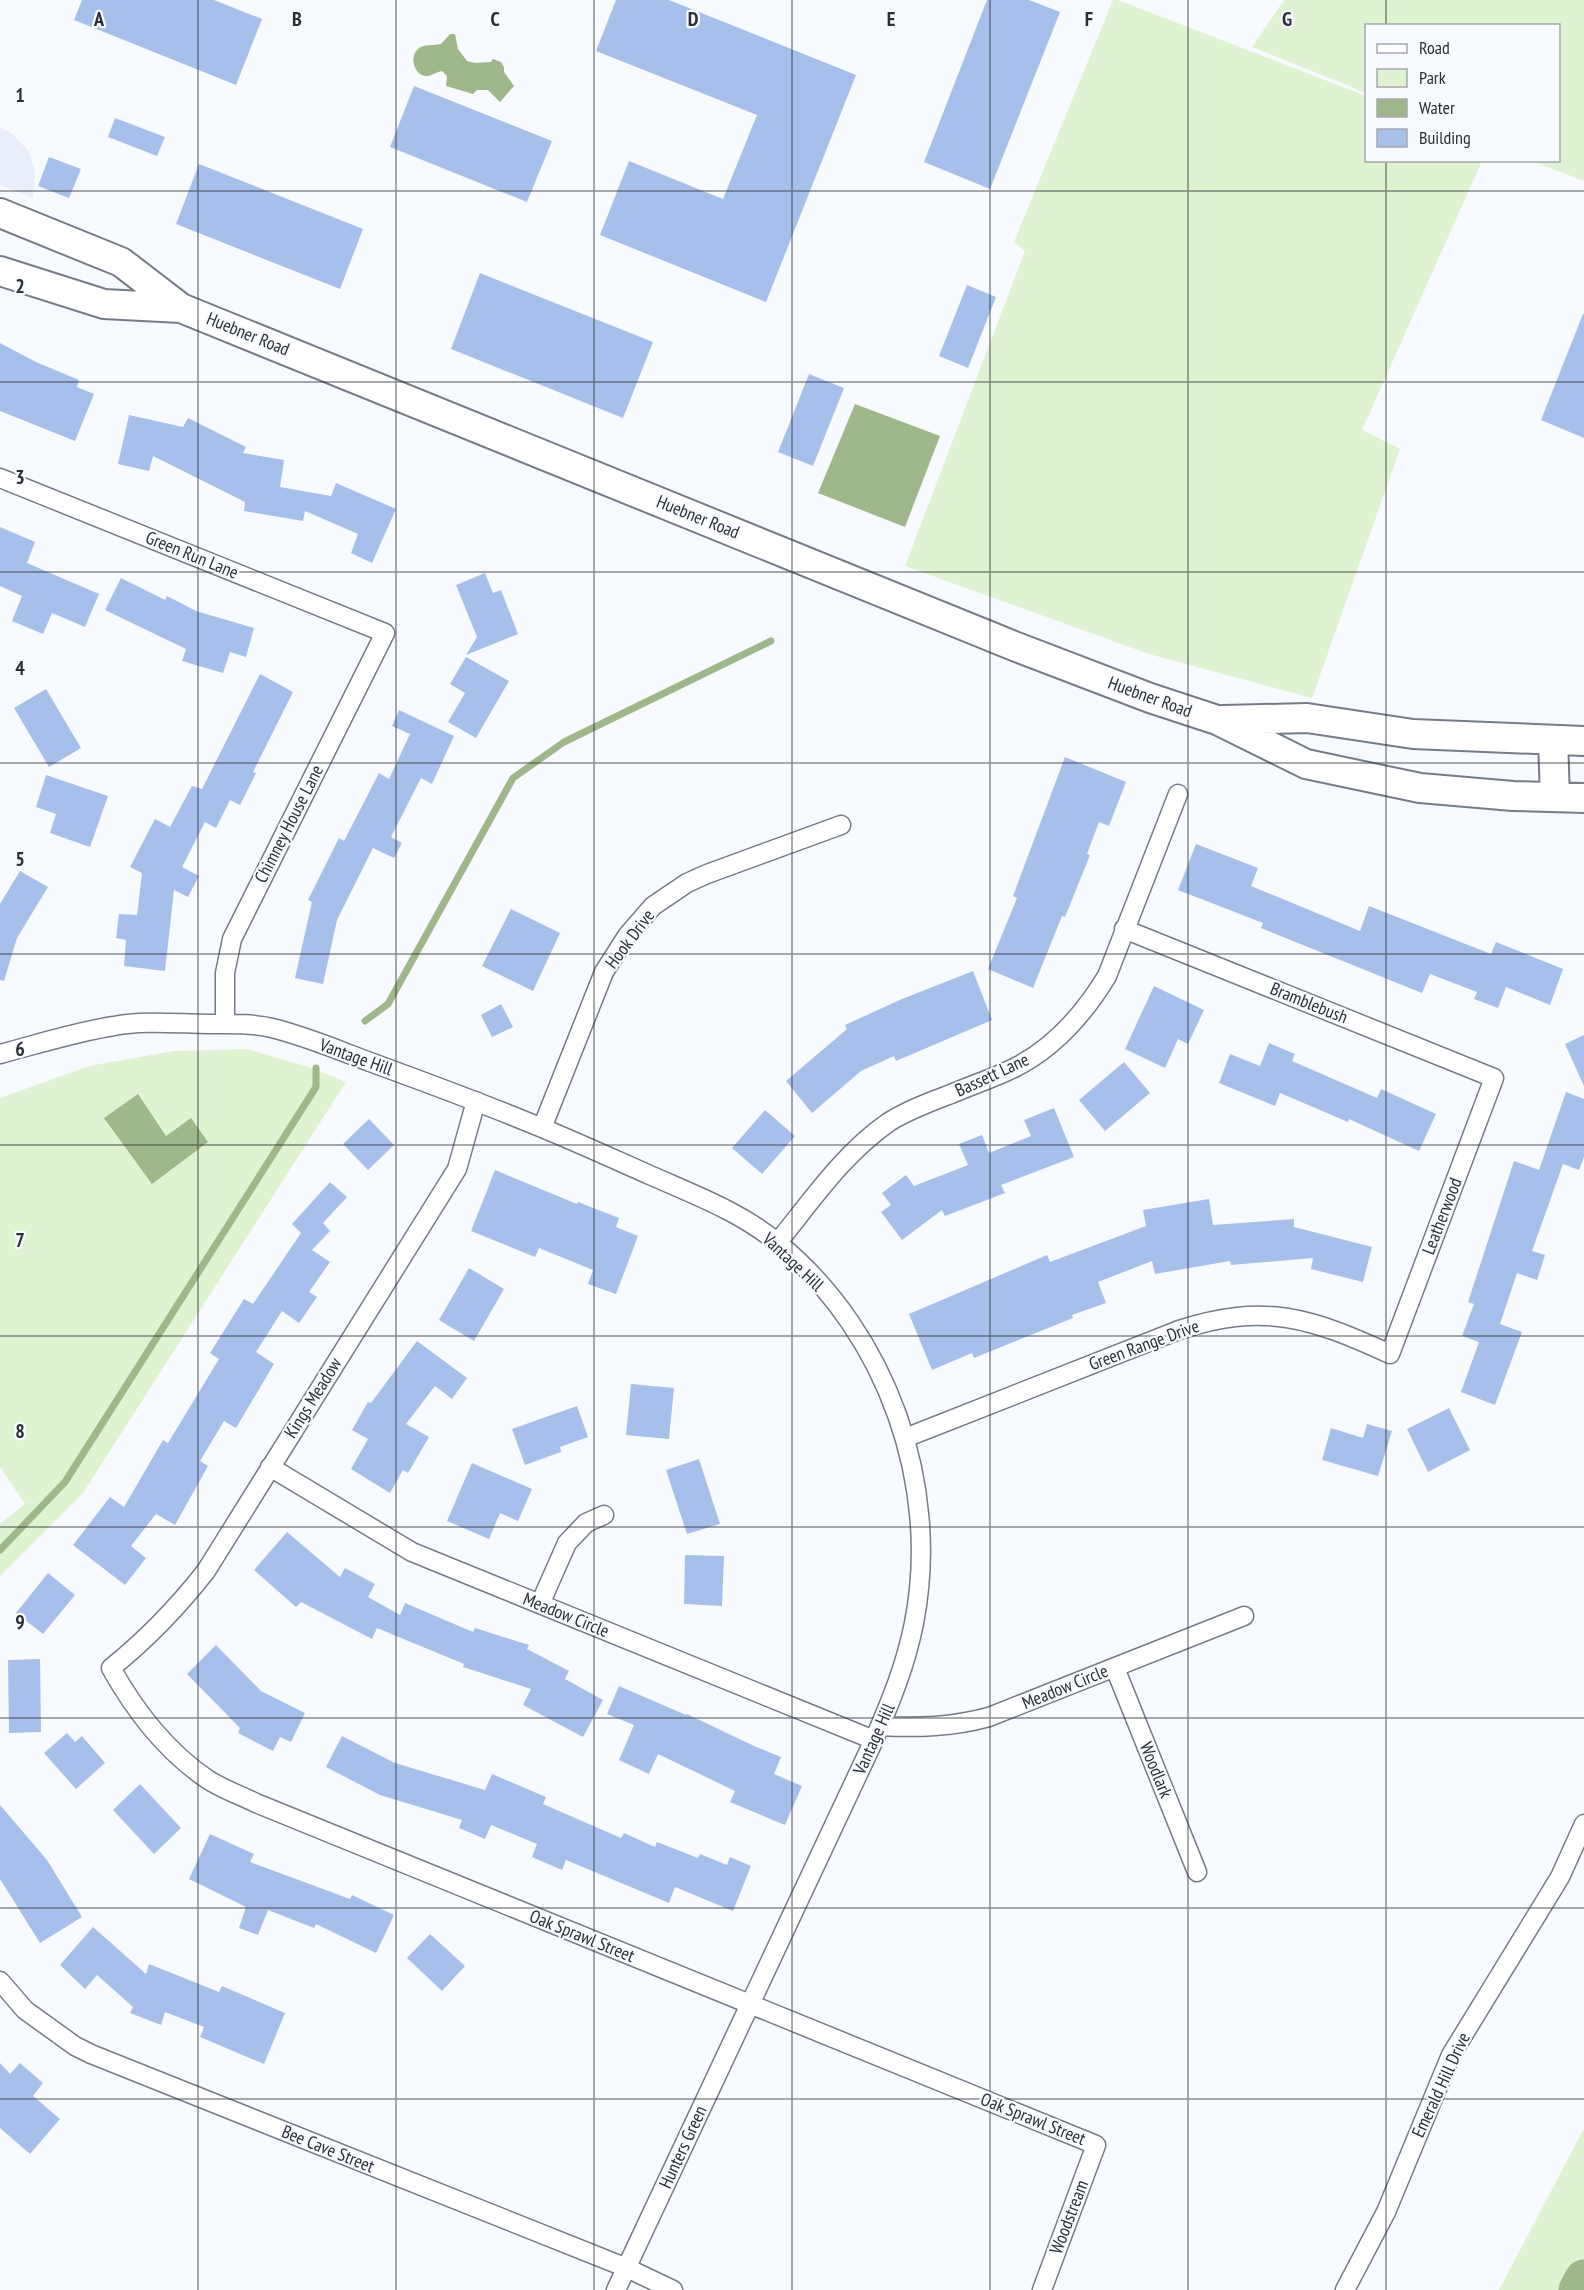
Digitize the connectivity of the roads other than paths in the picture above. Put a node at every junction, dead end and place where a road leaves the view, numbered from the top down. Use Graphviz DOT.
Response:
graph roads {
  1 [pos="2,219"];
  2 [pos="0,271"];
  3 [pos="182,308"];
  4 [pos="0,478"];
  5 [pos="385,633"];
  6 [pos="1217,720"];
  7 [pos="1553,740"];
  8 [pos="1584,741"];
  9 [pos="1178,794"];
  10 [pos="1555,797"];
  11 [pos="1584,798"];
  12 [pos="841,825"];
  13 [pos="1124,928"];
  14 [pos="225,1024"];
  15 [pos="0,1054"];
  16 [pos="1494,1078"];
  17 [pos="476,1101"];
  18 [pos="542,1128"];
  19 [pos="778,1242"];
  20 [pos="1390,1354"];
  21 [pos="905,1438"];
  22 [pos="270,1467"];
  23 [pos="604,1515"];
  24 [pos="540,1604"];
  25 [pos="1244,1616"];
  26 [pos="111,1668"];
  27 [pos="1115,1668"];
  28 [pos="877,1733"];
  29 [pos="1584,1824"];
  30 [pos="1197,1872"];
  31 [pos="0,1981"];
  32 [pos="750,2004"];
  33 [pos="1096,2145"];
  34 [pos="627,2268"];
  35 [pos="616,2290"];
  36 [pos="672,2290"];
  37 [pos="1042,2290"];
  38 [pos="1345,2290"];
  1 -- 3 [label="main road, Huebner Road"];
  2 -- 3 [label="main road, Huebner Road"];
  3 -- 6 [label="main road, Huebner Road"];
  4 -- 5 [label="street, Green Run Lane"];
  5 -- 14 [label="street, Chimney House Lane"];
  6 -- 7 [label="main road, Huebner Road"];
  6 -- 10 [label="main road, Huebner Road"];
  7 -- 8 [label="main road, Huebner Road"];
  7 -- 10 [label="main road"];
  9 -- 13 [label="street, Bassett Lane"];
  10 -- 11 [label="main road, Huebner Road"];
  12 -- 18 [label="street, Hook Drive"];
  13 -- 16 [label="street, Bramblebush"];
  13 -- 19 [label="street, Bassett Lane"];
  14 -- 15 [label="street, Vantage Hill"];
  14 -- 17 [label="street, Vantage Hill"];
  16 -- 20 [label="street, Leatherwood"];
  17 -- 18 [label="street, Vantage Hill"];
  17 -- 22 [label="street, Kings Meadow"];
  18 -- 19 [label="street, Vantage Hill"];
  19 -- 21 [label="street, Vantage Hill"];
  20 -- 21 [label="street, Green Range Drive"];
  21 -- 28 [label="street, Vantage Hill"];
  22 -- 24 [label="street, Meadow Circle"];
  22 -- 26 [label="street, Kings Meadow"];
  23 -- 24 [label="street"];
  24 -- 28 [label="street, Meadow Circle"];
  25 -- 27 [label="street, Meadow Circle"];
  26 -- 32 [label="street, Oak Sprawl Street"];
  27 -- 28 [label="street, Meadow Circle"];
  27 -- 30 [label="street, Woodlark"];
  28 -- 32 [label="street, Vantage Hill"];
  29 -- 38 [label="street, Emerald Hill Drive"];
  31 -- 34 [label="street, Bee Cave Street"];
  32 -- 33 [label="street, Oak Sprawl Street"];
  32 -- 34 [label="street, Hunters Green"];
  33 -- 37 [label="street, Woodstream"];
  34 -- 35 [label="street, Hunters Green"];
  34 -- 36 [label="street, Bee Cave Street"];
}
